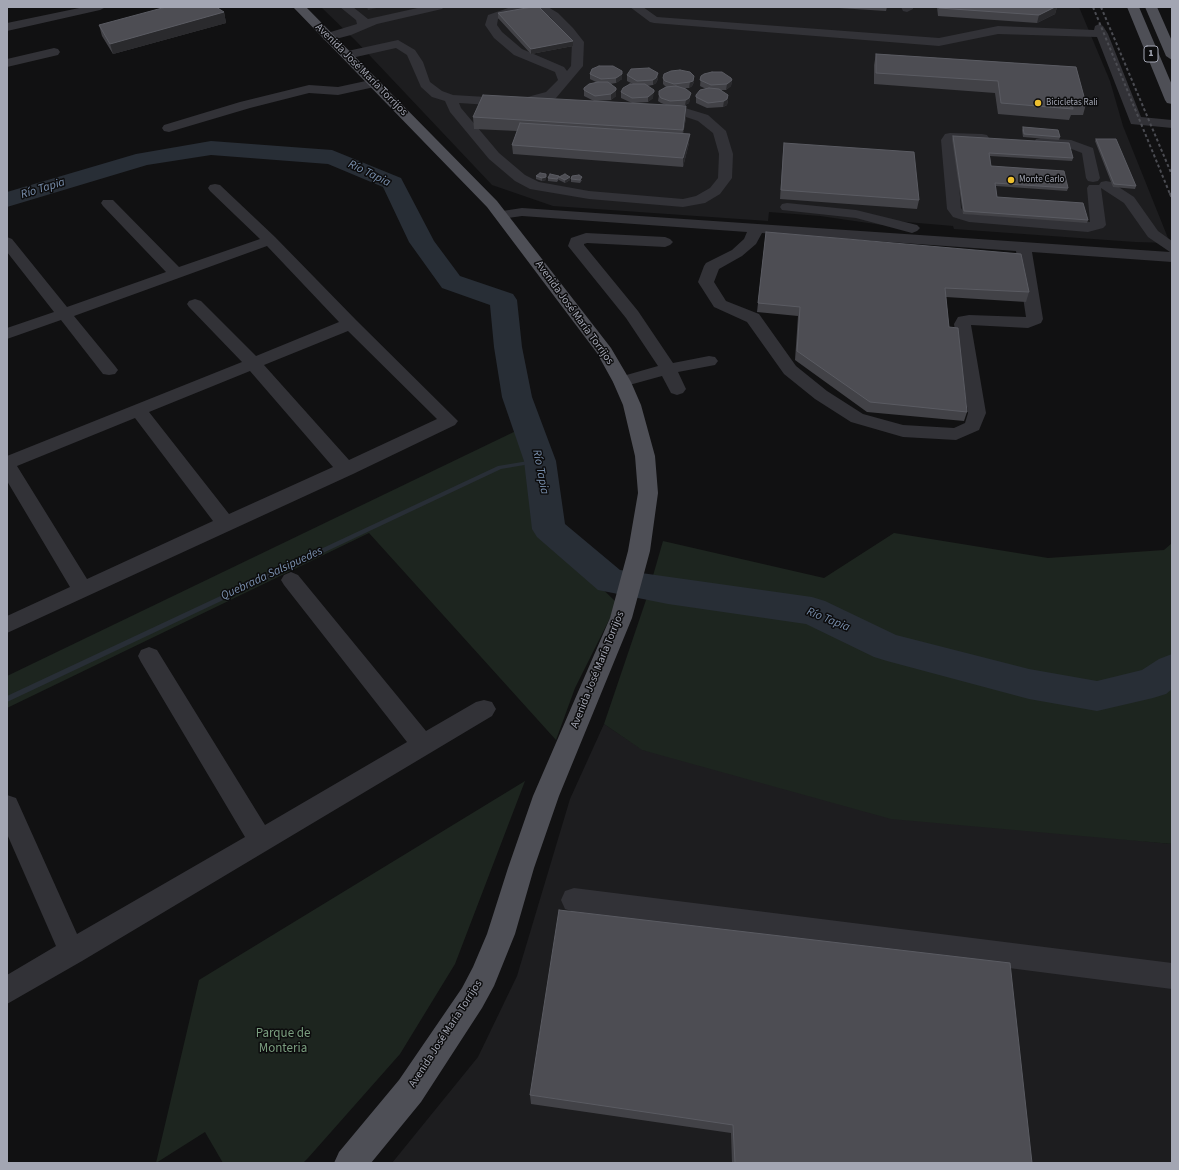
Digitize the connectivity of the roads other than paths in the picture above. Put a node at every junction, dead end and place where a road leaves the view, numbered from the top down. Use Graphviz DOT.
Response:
graph roads {
  1 [pos="100,7"];
  2 [pos="299,7"];
  3 [pos="346,7"];
  4 [pos="438,7"];
  5 [pos="636,7"];
  6 [pos="1133,7"];
  7 [pos="1151,7"];
  8 [pos="363,25"];
  9 [pos="7,27"];
  10 [pos="328,37"];
  11 [pos="1170,50"];
  12 [pos="54,52"];
  13 [pos="347,55"];
  14 [pos="7,63"];
  15 [pos="566,82"];
  16 [pos="374,83"];
  17 [pos="451,99"];
  18 [pos="1172,100"];
  19 [pos="647,110"];
  20 [pos="1172,124"];
  21 [pos="169,128"];
  22 [pos="995,139"];
  23 [pos="1026,141"];
  24 [pos="1098,185"];
  25 [pos="215,188"];
  26 [pos="108,203"];
  27 [pos="787,207"];
  28 [pos="501,215"];
  29 [pos="756,228"];
  30 [pos="270,240"];
  31 [pos="941,241"];
  32 [pos="7,242"];
  33 [pos="665,242"];
  34 [pos="1023,247"];
  35 [pos="1172,248"];
  36 [pos="1135,254"];
  37 [pos="1172,257"];
  38 [pos="176,273"];
  39 [pos="195,304"];
  40 [pos="63,314"];
  41 [pos="350,324"];
  42 [pos="7,334"];
  43 [pos="709,361"];
  44 [pos="253,363"];
  45 [pos="109,370"];
  46 [pos="668,370"];
  47 [pos="622,382"];
  48 [pos="677,390"];
  49 [pos="138,410"];
  50 [pos="7,464"];
  51 [pos="346,469"];
  52 [pos="226,524"];
  53 [pos="291,580"];
  54 [pos="83,590"];
  55 [pos="7,625"];
  56 [pos="149,656"];
  57 [pos="484,709"];
  58 [pos="423,745"];
  59 [pos="7,806"];
  60 [pos="261,841"];
  61 [pos="574,900"];
  62 [pos="72,952"];
  63 [pos="1172,976"];
  64 [pos="7,990"];
  65 [pos="350,1163"];
  1 -- 9 [label="street"];
  2 -- 10 [label="main road, Avenida José María Torrijos"];
  3 -- 8 [label="street"];
  4 -- 8 [label="street"];
  5 -- 20 [label="street"];
  6 -- 18 [label="main road, 1"];
  7 -- 11 [label="main road, 1"];
  8 -- 10 [label="street"];
  10 -- 13 [label="main road, Avenida José María Torrijos"];
  12 -- 14 [label="street"];
  13 -- 16 [label="main road, Avenida José María Torrijos"];
  13 -- 17 [label="street"];
  15 -- 15 [label="street"];
  15 -- 17 [label="street"];
  16 -- 21 [label="street"];
  16 -- 28 [label="main road, Avenida José María Torrijos"];
  17 -- 19 [label="street"];
  22 -- 24 [label="street"];
  23 -- 24 [label="street"];
  24 -- 35 [label="street"];
  24 -- 36 [label="street"];
  25 -- 30 [label="street"];
  26 -- 38 [label="street"];
  27 -- 31 [label="street"];
  28 -- 29 [label="street"];
  28 -- 47 [label="main road, Avenida José María Torrijos"];
  29 -- 31 [label="street"];
  29 -- 34 [label="street"];
  30 -- 38 [label="street"];
  30 -- 41 [label="street"];
  31 -- 34 [label="street"];
  32 -- 40 [label="street"];
  33 -- 46 [label="street"];
  34 -- 36 [label="street"];
  36 -- 37 [label="street"];
  38 -- 40 [label="street"];
  39 -- 44 [label="street"];
  40 -- 42 [label="street"];
  40 -- 45 [label="street"];
  41 -- 44 [label="street"];
  41 -- 51 [label="street"];
  43 -- 46 [label="street"];
  44 -- 49 [label="street"];
  44 -- 51 [label="street"];
  46 -- 47 [label="street"];
  46 -- 48 [label="street"];
  47 -- 65 [label="main road, Avenida José María Torrijos"];
  49 -- 50 [label="street"];
  49 -- 52 [label="street"];
  50 -- 54 [label="street"];
  51 -- 52 [label="street"];
  52 -- 54 [label="street"];
  53 -- 58 [label="street"];
  54 -- 55 [label="street"];
  56 -- 60 [label="street"];
  57 -- 58 [label="street"];
  58 -- 60 [label="street"];
  59 -- 62 [label="street"];
  60 -- 62 [label="street"];
  61 -- 63 [label="street"];
  62 -- 64 [label="street"];
}
